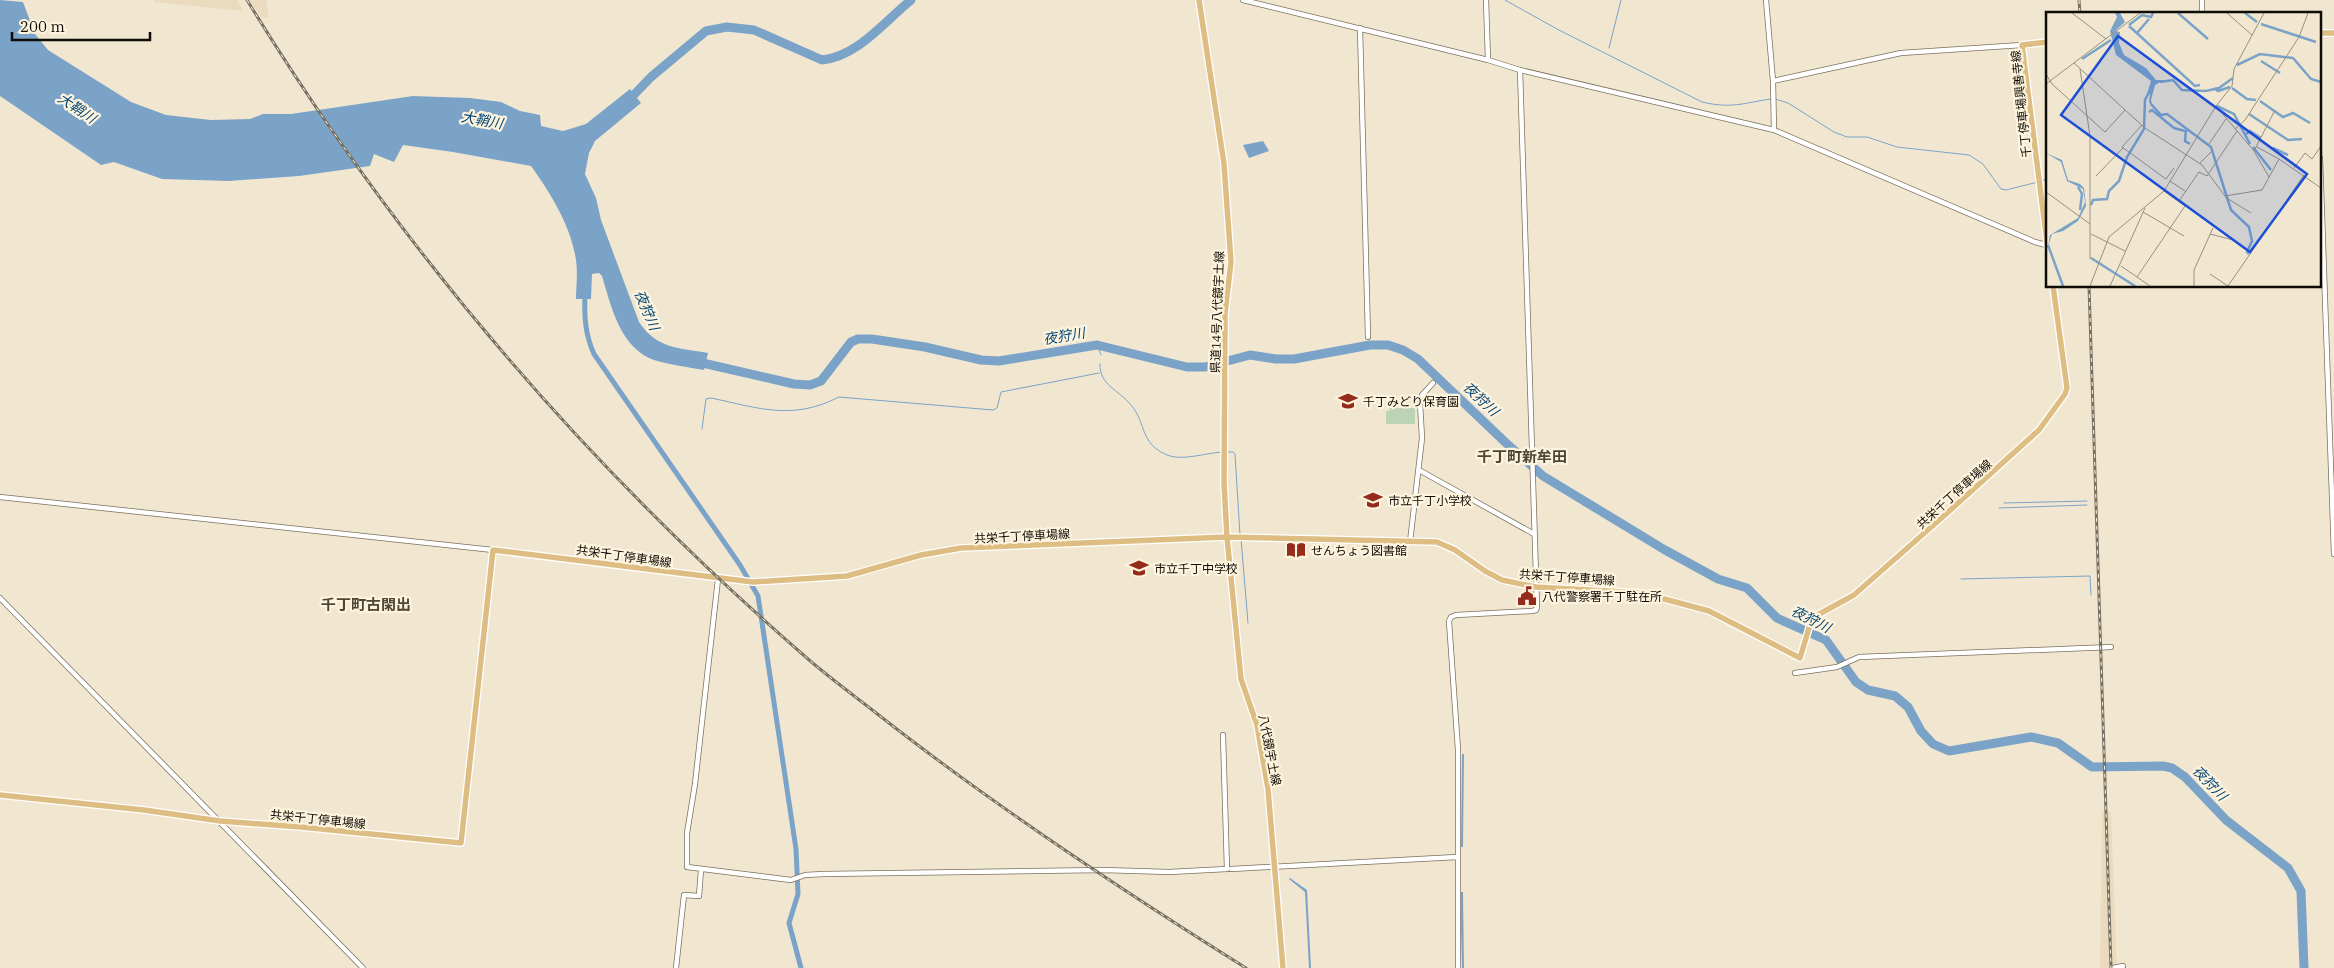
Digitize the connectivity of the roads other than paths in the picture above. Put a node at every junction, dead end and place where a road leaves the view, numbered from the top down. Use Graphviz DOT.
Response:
graph roads {
  1 [pos="1199,0"];
  2 [pos="1243,0"];
  3 [pos="1486,0"];
  4 [pos="1766,0"];
  5 [pos="1360,28"];
  6 [pos="2046,42"];
  7 [pos="2022,45"];
  8 [pos="1488,60"];
  9 [pos="1520,70"];
  10 [pos="1773,82"];
  11 [pos="1774,130"];
  12 [pos="2322,215"];
  13 [pos="2046,238"];
  14 [pos="2046,247"];
  15 [pos="2053,288"];
  16 [pos="1368,337"];
  17 [pos="1433,382"];
  18 [pos="1419,470"];
  19 [pos="0,497"];
  20 [pos="1534,534"];
  21 [pos="1229,537"];
  22 [pos="1410,542"];
  23 [pos="493,550"];
  24 [pos="2334,554"];
  25 [pos="718,579"];
  26 [pos="1536,587"];
  27 [pos="0,598"];
  28 [pos="2111,647"];
  29 [pos="1795,673"];
  30 [pos="1223,735"];
  31 [pos="0,795"];
  32 [pos="220,821"];
  33 [pos="1457,858"];
  34 [pos="1275,867"];
  35 [pos="1231,869"];
  36 [pos="701,870"];
  37 [pos="2123,966"];
  38 [pos="364,968"];
  39 [pos="676,968"];
  40 [pos="1283,968"];
  41 [pos="1458,968"];
  42 [pos="2113,968"];
  1 -- 21 [label="main road, 県道14号八代鏡宇土線"];
  2 -- 5 [label="street"];
  3 -- 8 [label="street"];
  4 -- 10 [label="street"];
  5 -- 8 [label="street"];
  5 -- 16 [label="street"];
  6 -- 7 [label="main road, 千丁停車場興善寺線"];
  7 -- 10 [label="street"];
  7 -- 13 [label="main road, 千丁停車場興善寺線"];
  8 -- 9 [label="street"];
  9 -- 11 [label="street"];
  9 -- 20 [label="street"];
  10 -- 11 [label="street"];
  11 -- 14 [label="street"];
  12 -- 24 [label="street"];
  15 -- 26 [label="main road, 共栄千丁停車場線"];
  17 -- 18 [label="street"];
  18 -- 20 [label="street"];
  18 -- 22 [label="street"];
  19 -- 23 [label="street"];
  20 -- 26 [label="street"];
  21 -- 22 [label="main road, 共栄千丁停車場線"];
  21 -- 25 [label="main road, 共栄千丁停車場線"];
  21 -- 34 [label="main road, 八代鏡宇土線"];
  22 -- 26 [label="main road, 共栄千丁停車場線"];
  23 -- 25 [label="main road, 共栄千丁停車場線"];
  23 -- 32 [label="main road, 共栄千丁停車場線"];
  25 -- 36 [label="street"];
  26 -- 33 [label="street"];
  27 -- 32 [label="street"];
  28 -- 29 [label="street"];
  30 -- 36 [label="street"];
  31 -- 32 [label="main road, 共栄千丁停車場線"];
  32 -- 38 [label="street"];
  33 -- 34 [label="street"];
  33 -- 41 [label="street"];
  34 -- 35 [label="street"];
  34 -- 40 [label="main road, 八代鏡宇土線"];
  36 -- 39 [label="street"];
  37 -- 42 [label="street"];
}
